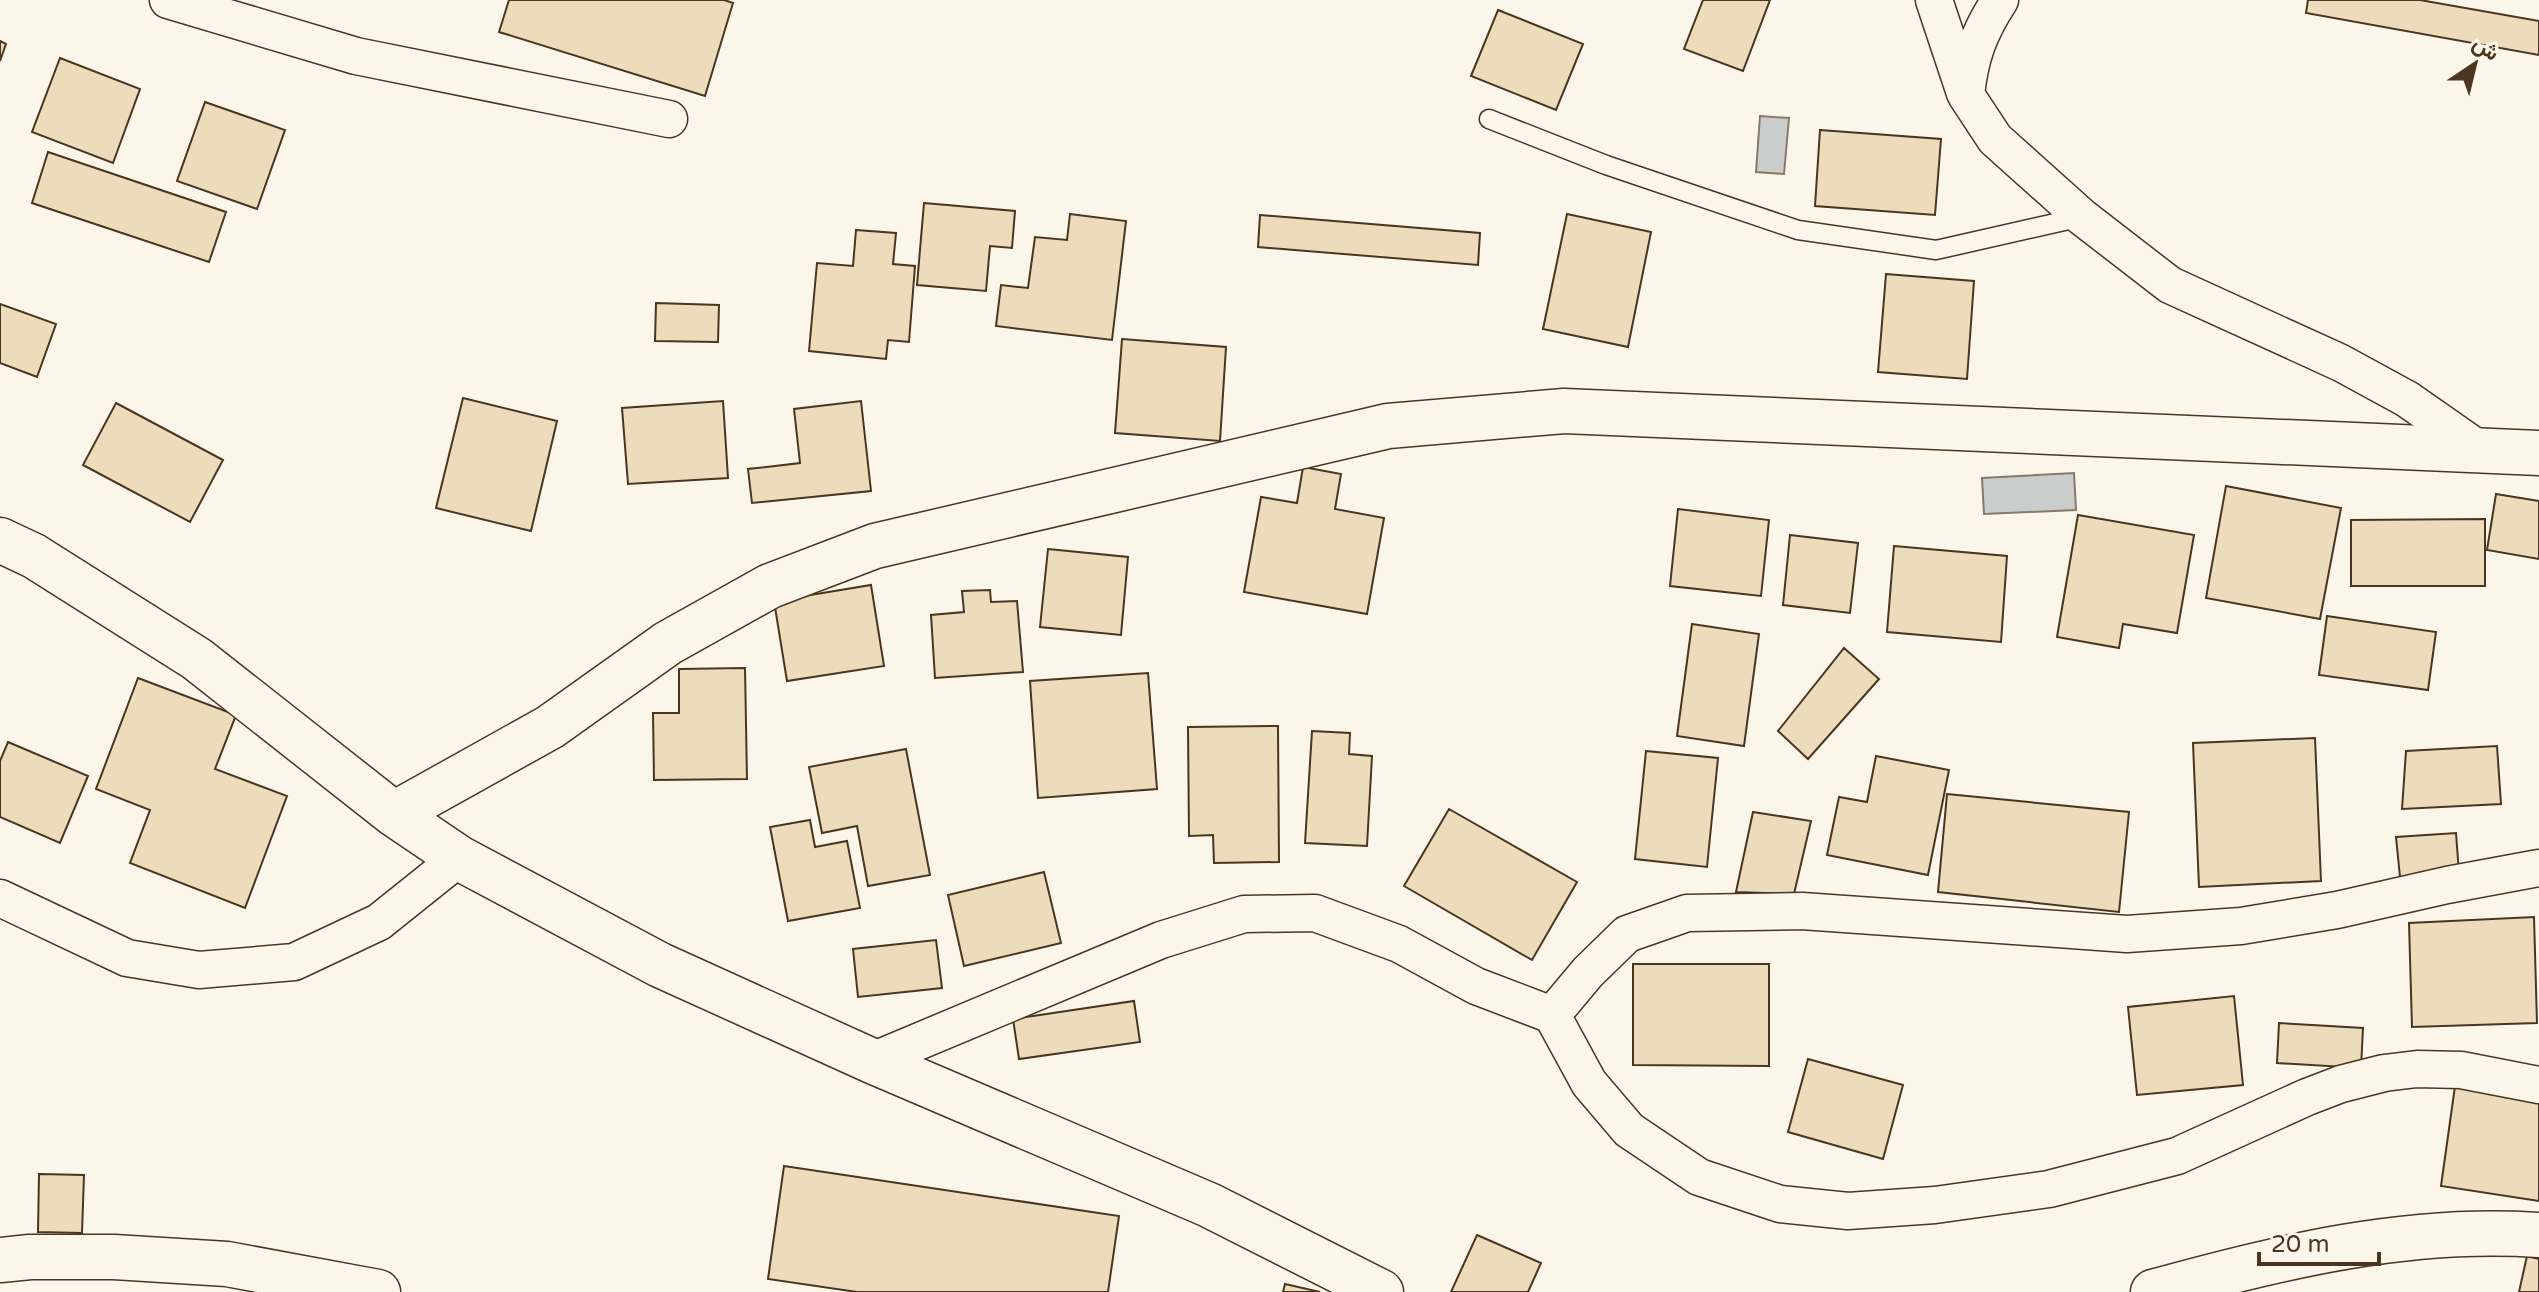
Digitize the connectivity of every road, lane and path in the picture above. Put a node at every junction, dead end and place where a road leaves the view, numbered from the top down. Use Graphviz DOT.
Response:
graph roads {
  1 [pos="168,0"];
  2 [pos="1934,0"];
  3 [pos="2000,0"];
  4 [pos="1966,95"];
  5 [pos="669,119"];
  6 [pos="1489,119"];
  7 [pos="2082,217"];
  8 [pos="2480,450"];
  9 [pos="2539,453"];
  10 [pos="0,540"];
  11 [pos="394,814"];
  12 [pos="459,858"];
  13 [pos="2539,868"];
  14 [pos="0,898"];
  15 [pos="1552,1015"];
  16 [pos="872,1061"];
  17 [pos="2539,1085"];
  18 [pos="2539,1235"];
  19 [pos="0,1260"];
  20 [pos="243,1280"];
  21 [pos="378,1292"];
  22 [pos="1381,1292"];
  23 [pos="2153,1292"];
  1 -- 5 [label="street"];
  2 -- 4 [label="street"];
  3 -- 4 [label="street"];
  4 -- 7 [label="street"];
  6 -- 7 [label="lane"];
  7 -- 8 [label="street"];
  8 -- 9 [label="main road"];
  8 -- 11 [label="main road"];
  10 -- 11 [label="main road"];
  11 -- 12 [label="main road"];
  12 -- 14 [label="street"];
  12 -- 16 [label="main road"];
  13 -- 15 [label="street"];
  15 -- 16 [label="street"];
  15 -- 17 [label="street"];
  16 -- 22 [label="main road"];
  18 -- 23 [label="main road"];
  19 -- 20 [label="main road"];
  20 -- 21 [label="main road"];
}
